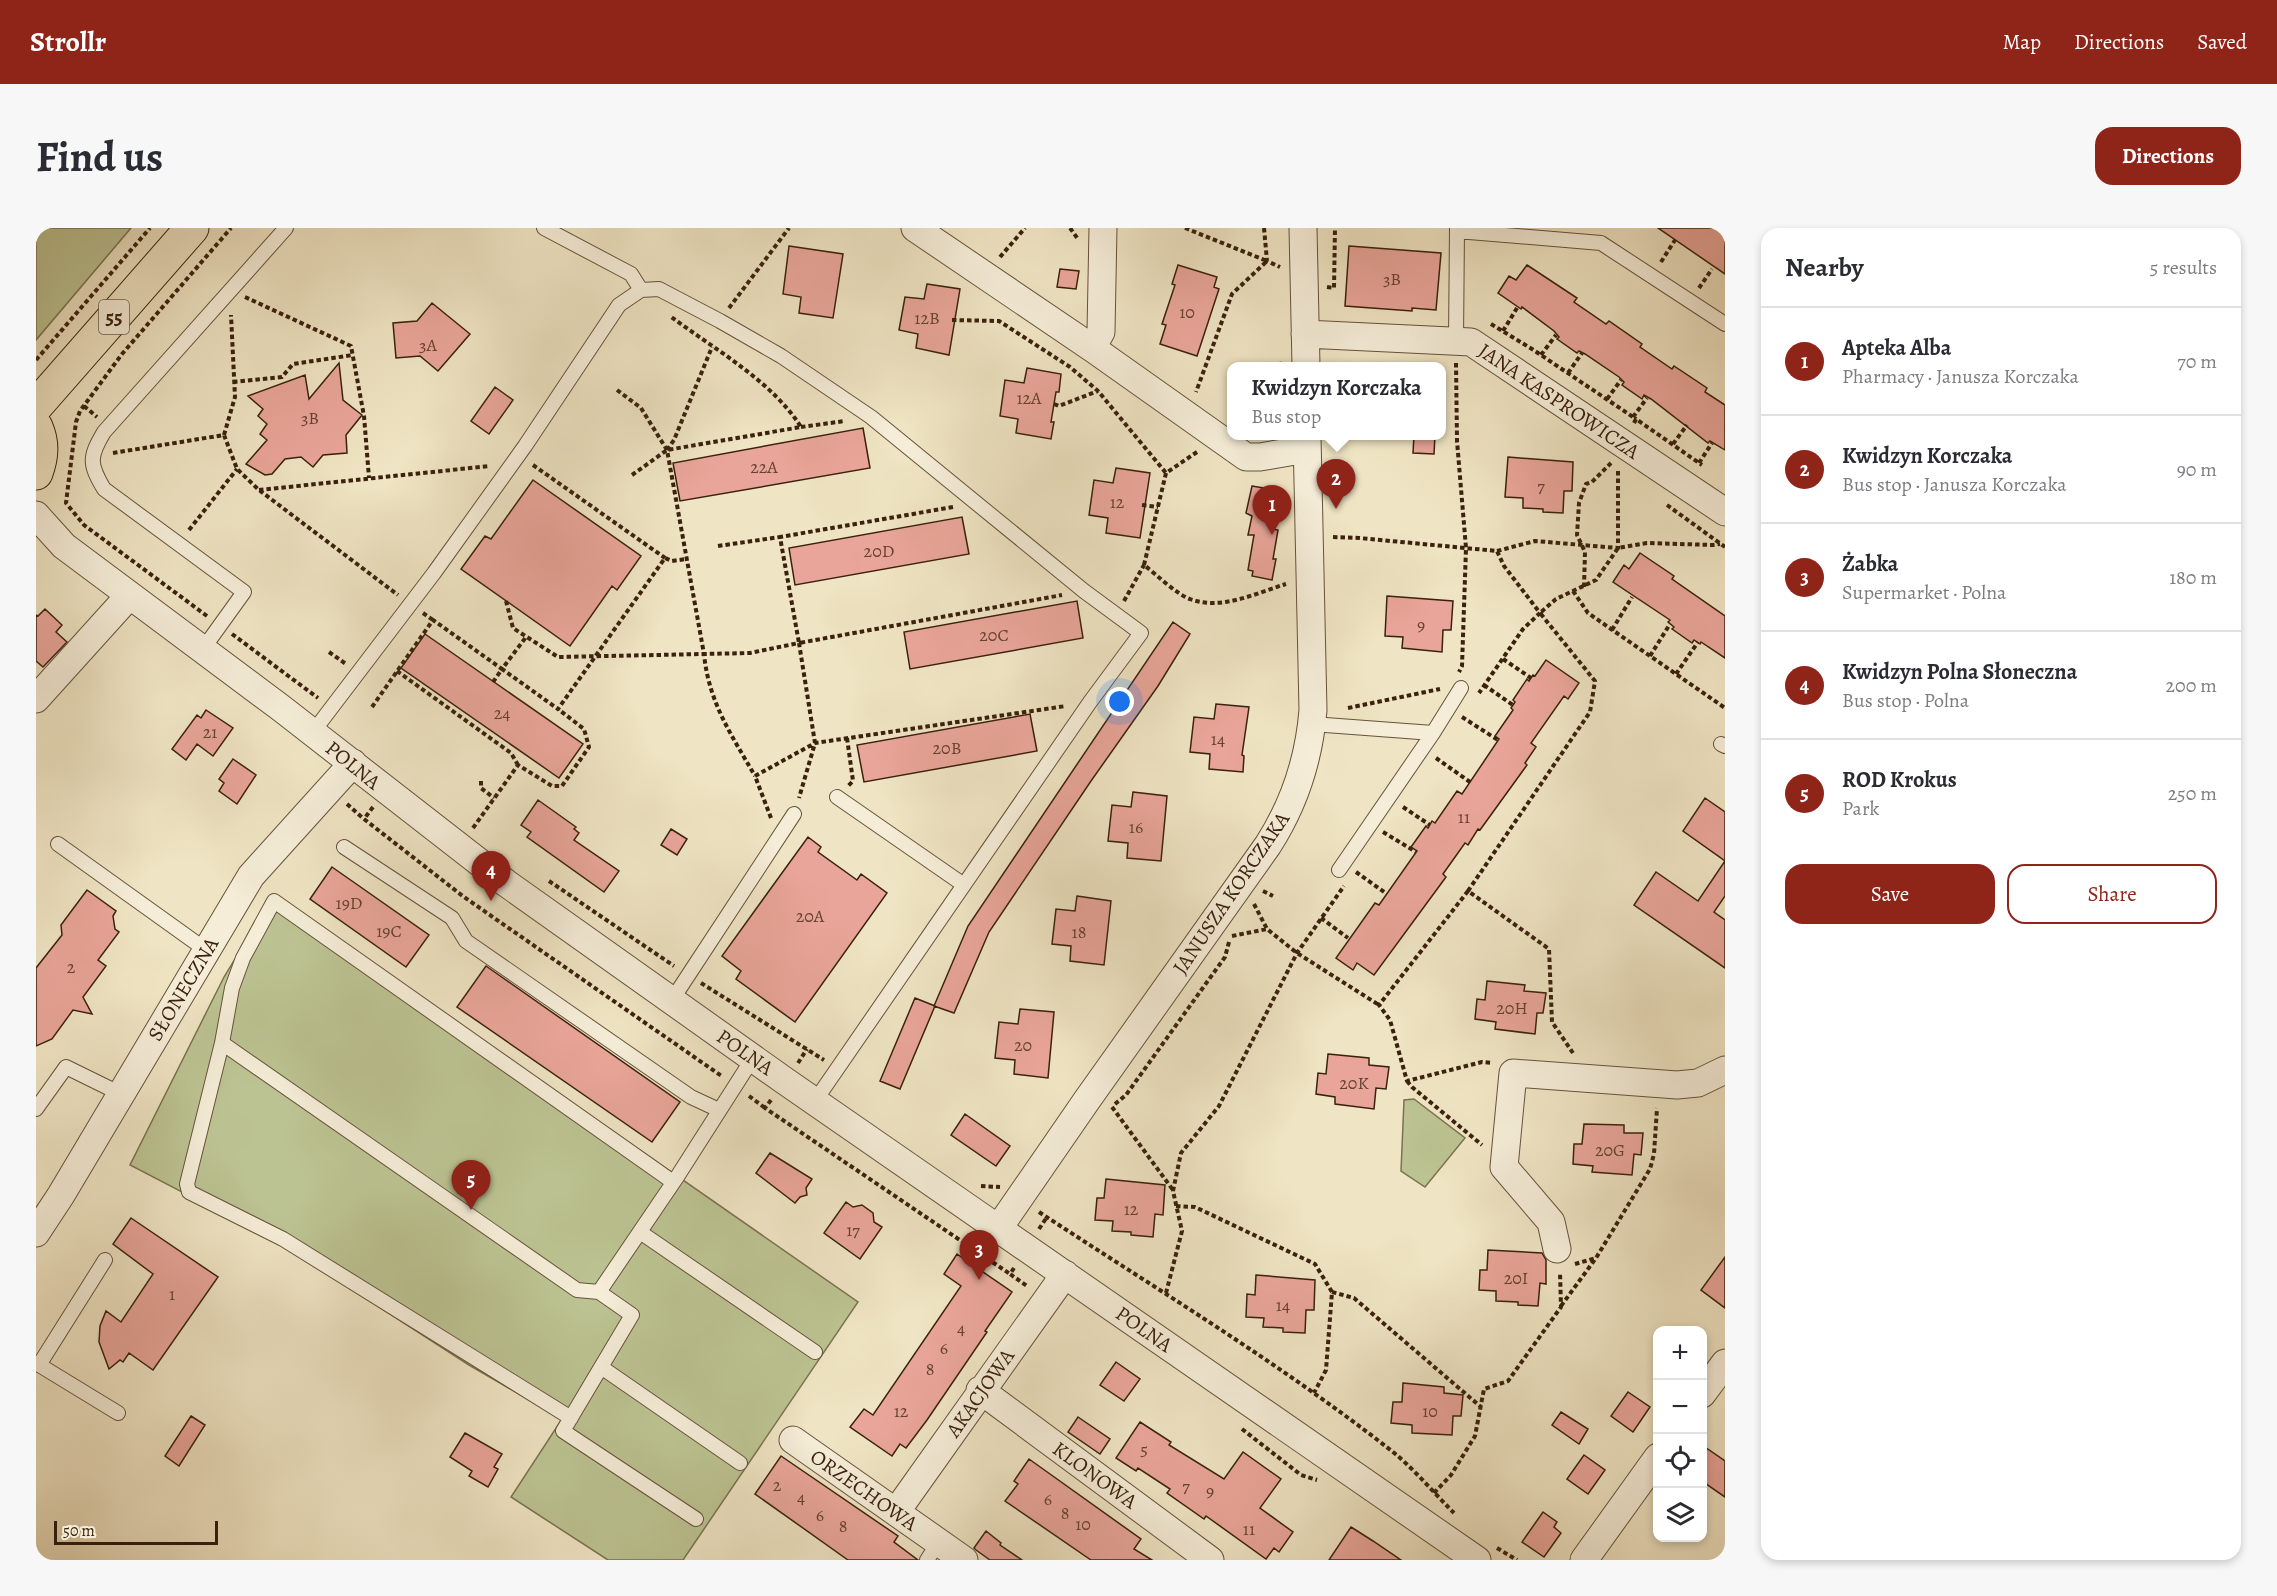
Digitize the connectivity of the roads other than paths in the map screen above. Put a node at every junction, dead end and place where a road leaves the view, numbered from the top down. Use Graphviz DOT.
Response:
graph roads {
  1 [pos="192,228"];
  2 [pos="286,228"];
  3 [pos="544,228"];
  4 [pos="915,228"];
  5 [pos="1103,228"];
  6 [pos="1303,228"];
  7 [pos="1457,229"];
  8 [pos="641,290"];
  9 [pos="1725,324"];
  10 [pos="1305,334"];
  11 [pos="1456,341"];
  12 [pos="1092,348"];
  13 [pos="1306,362"];
  14 [pos="36,406"];
  15 [pos="36,427"];
  16 [pos="1307,442"];
  17 [pos="36,473"];
  18 [pos="1725,512"];
  19 [pos="36,515"];
  20 [pos="122,604"];
  21 [pos="203,649"];
  22 [pos="1455,683"];
  23 [pos="36,699"];
  24 [pos="1321,724"];
  25 [pos="312,732"];
  26 [pos="1433,733"];
  27 [pos="353,763"];
  28 [pos="837,797"];
  29 [pos="794,813"];
  30 [pos="58,844"];
  31 [pos="344,847"];
  32 [pos="1339,870"];
  33 [pos="964,885"];
  34 [pos="206,950"];
  35 [pos="672,1000"];
  36 [pos="222,1043"];
  37 [pos="753,1058"];
  38 [pos="1725,1070"];
  39 [pos="121,1094"];
  40 [pos="815,1101"];
  41 [pos="36,1109"];
  42 [pos="718,1110"];
  43 [pos="673,1182"];
  44 [pos="998,1228"];
  45 [pos="640,1232"];
  46 [pos="36,1233"];
  47 [pos="1558,1258"];
  48 [pos="105,1260"];
  49 [pos="1065,1274"];
  50 [pos="599,1292"];
  51 [pos="815,1352"];
  52 [pos="1725,1363"];
  53 [pos="37,1364"];
  54 [pos="601,1367"];
  55 [pos="1707,1387"];
  56 [pos="980,1390"];
  57 [pos="118,1413"];
  58 [pos="571,1418"];
  59 [pos="793,1440"];
  60 [pos="740,1463"];
  61 [pos="1653,1464"];
  62 [pos="896,1512"];
  63 [pos="696,1520"];
  64 [pos="933,1551"];
  65 [pos="964,1560"];
  66 [pos="1210,1560"];
  67 [pos="1477,1560"];
  68 [pos="1584,1560"];
  1 -- 14 [label="main road, 55"];
  2 -- 21 [label="lane"];
  3 -- 8 [label="lane"];
  4 -- 12 [label="street"];
  5 -- 12 [label="street"];
  6 -- 10 [label="street"];
  7 -- 9 [label="lane"];
  7 -- 11 [label="lane"];
  8 -- 25 [label="lane"];
  8 -- 33 [label="lane"];
  10 -- 11 [label="street, JANA KASPROWICZA"];
  10 -- 13 [label="street"];
  11 -- 18 [label="street, JANA KASPROWICZA"];
  12 -- 16 [label="street"];
  15 -- 17 [label="main road"];
  16 -- 24 [label="street, JANUSZA KORCZAKA"];
  19 -- 20 [label="street, POLNA"];
  20 -- 21 [label="street, POLNA"];
  20 -- 23 [label="street"];
  21 -- 25 [label="street, POLNA"];
  22 -- 26 [label="lane"];
  24 -- 26 [label="lane"];
  24 -- 44 [label="street, JANUSZA KORCZAKA"];
  25 -- 27 [label="street, POLNA"];
  26 -- 32 [label="lane"];
  27 -- 34 [label="street, SŁONECZNA"];
  27 -- 35 [label="street, POLNA"];
  28 -- 33 [label="lane"];
  29 -- 35 [label="lane"];
  30 -- 34 [label="lane"];
  31 -- 42 [label="lane"];
  33 -- 40 [label="lane"];
  34 -- 39 [label="street, SŁONECZNA"];
  35 -- 37 [label="street, POLNA"];
  36 -- 43 [label="lane"];
  36 -- 50 [label="lane"];
  36 -- 58 [label="lane"];
  37 -- 40 [label="street, POLNA"];
  37 -- 42 [label="lane"];
  38 -- 47 [label="street"];
  39 -- 41 [label="lane"];
  39 -- 46 [label="street, SŁONECZNA"];
  40 -- 44 [label="street, POLNA"];
  42 -- 43 [label="lane"];
  43 -- 45 [label="lane"];
  44 -- 49 [label="street, POLNA"];
  45 -- 50 [label="lane"];
  45 -- 51 [label="lane"];
  48 -- 53 [label="lane"];
  49 -- 56 [label="street, AKACJOWA"];
  49 -- 67 [label="street, POLNA"];
  50 -- 54 [label="lane"];
  52 -- 55 [label="street"];
  53 -- 57 [label="lane"];
  54 -- 58 [label="lane"];
  54 -- 60 [label="lane"];
  56 -- 62 [label="street, AKACJOWA"];
  56 -- 66 [label="street, KLONOWA"];
  58 -- 63 [label="lane"];
  59 -- 62 [label="street, ORZECHOWA"];
  61 -- 68 [label="street"];
  62 -- 64 [label="street, ORZECHOWA"];
  64 -- 65 [label="street, ORZECHOWA"];
}
